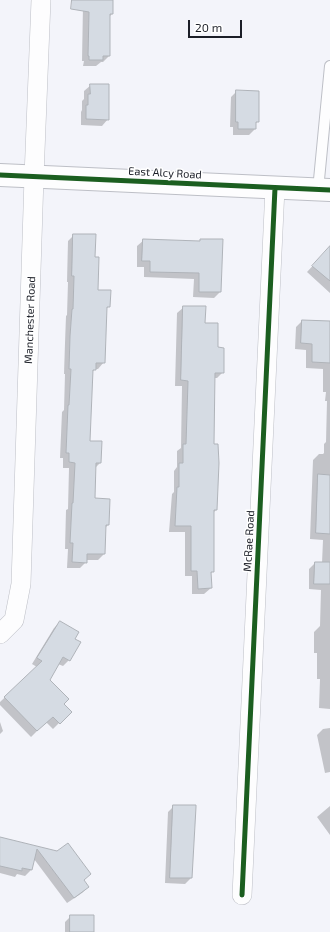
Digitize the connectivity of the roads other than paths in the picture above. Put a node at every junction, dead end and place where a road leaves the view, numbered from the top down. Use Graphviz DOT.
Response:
graph roads {
  1 [pos="41,0"];
  2 [pos="330,66"];
  3 [pos="0,175"];
  4 [pos="34,177"];
  5 [pos="275,188"];
  6 [pos="324,190"];
  7 [pos="0,634"];
  8 [pos="242,895"];
  1 -- 4 [label="street, Manchester Road"];
  2 -- 6 [label="lane"];
  3 -- 4 [label="street, East Alcy Road"];
  4 -- 5 [label="street, East Alcy Road"];
  4 -- 7 [label="street, Manchester Road"];
  5 -- 6 [label="street, East Alcy Road"];
  5 -- 8 [label="street, McRae Road"];
}
